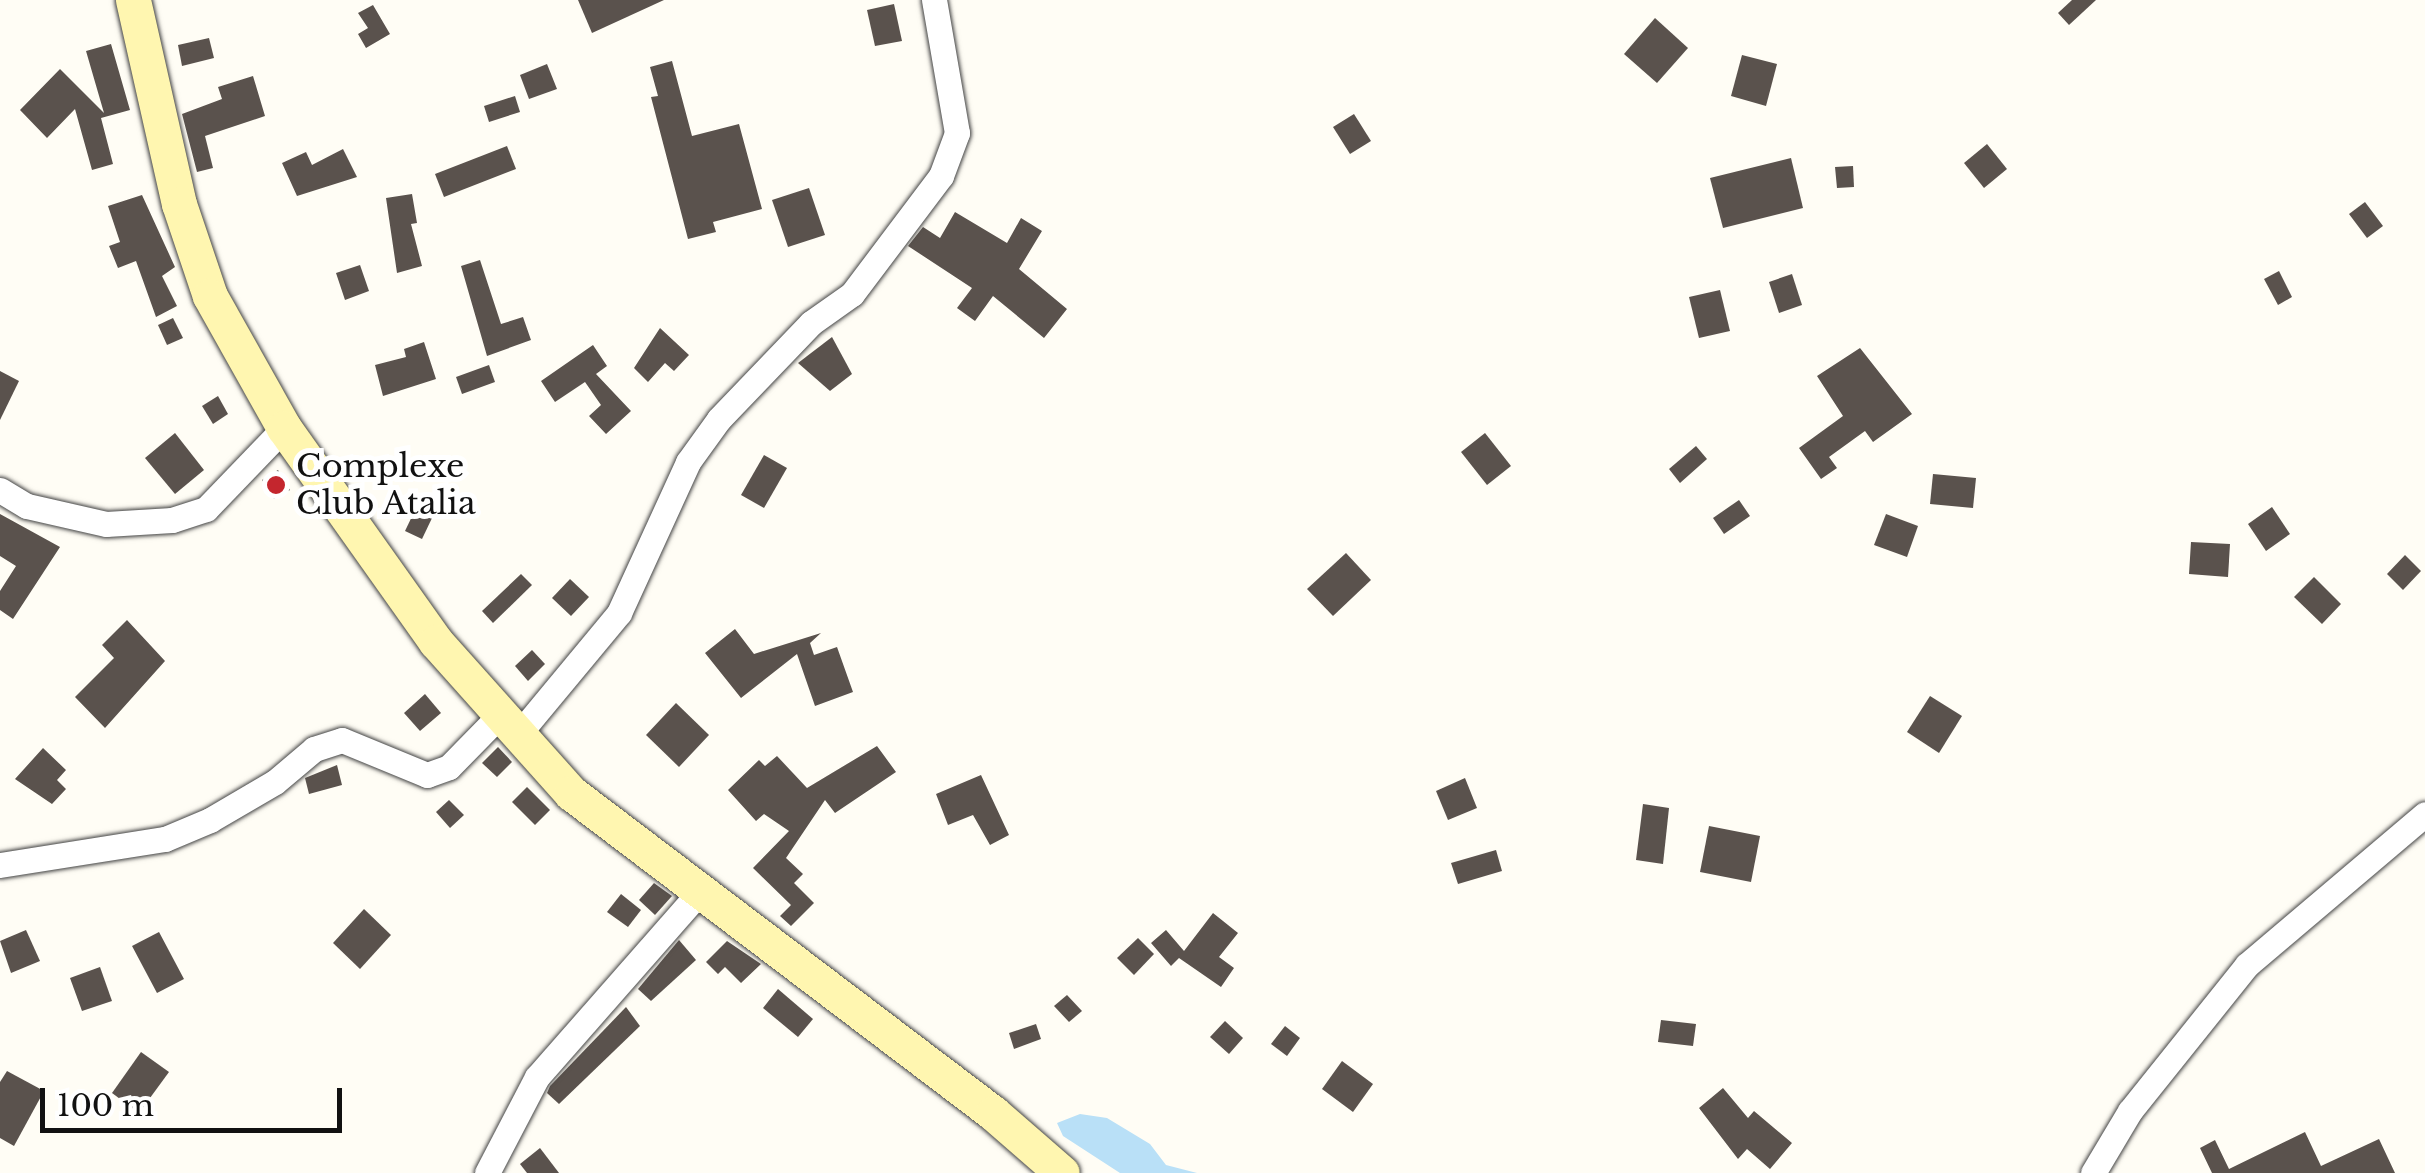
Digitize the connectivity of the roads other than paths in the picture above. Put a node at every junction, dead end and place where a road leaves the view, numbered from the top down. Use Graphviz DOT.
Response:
graph roads {
  1 [pos="133,0"];
  2 [pos="934,0"];
  3 [pos="284,428"];
  4 [pos="0,490"];
  5 [pos="508,726"];
  6 [pos="2425,814"];
  7 [pos="0,865"];
  8 [pos="698,894"];
  9 [pos="487,1173"];
  10 [pos="1062,1173"];
  11 [pos="2094,1173"];
  1 -- 3 [label="street"];
  2 -- 5 [label="street"];
  3 -- 4 [label="street"];
  3 -- 5 [label="street"];
  5 -- 7 [label="street"];
  5 -- 8 [label="street"];
  6 -- 11 [label="street"];
  8 -- 9 [label="street"];
  8 -- 10 [label="street"];
}
